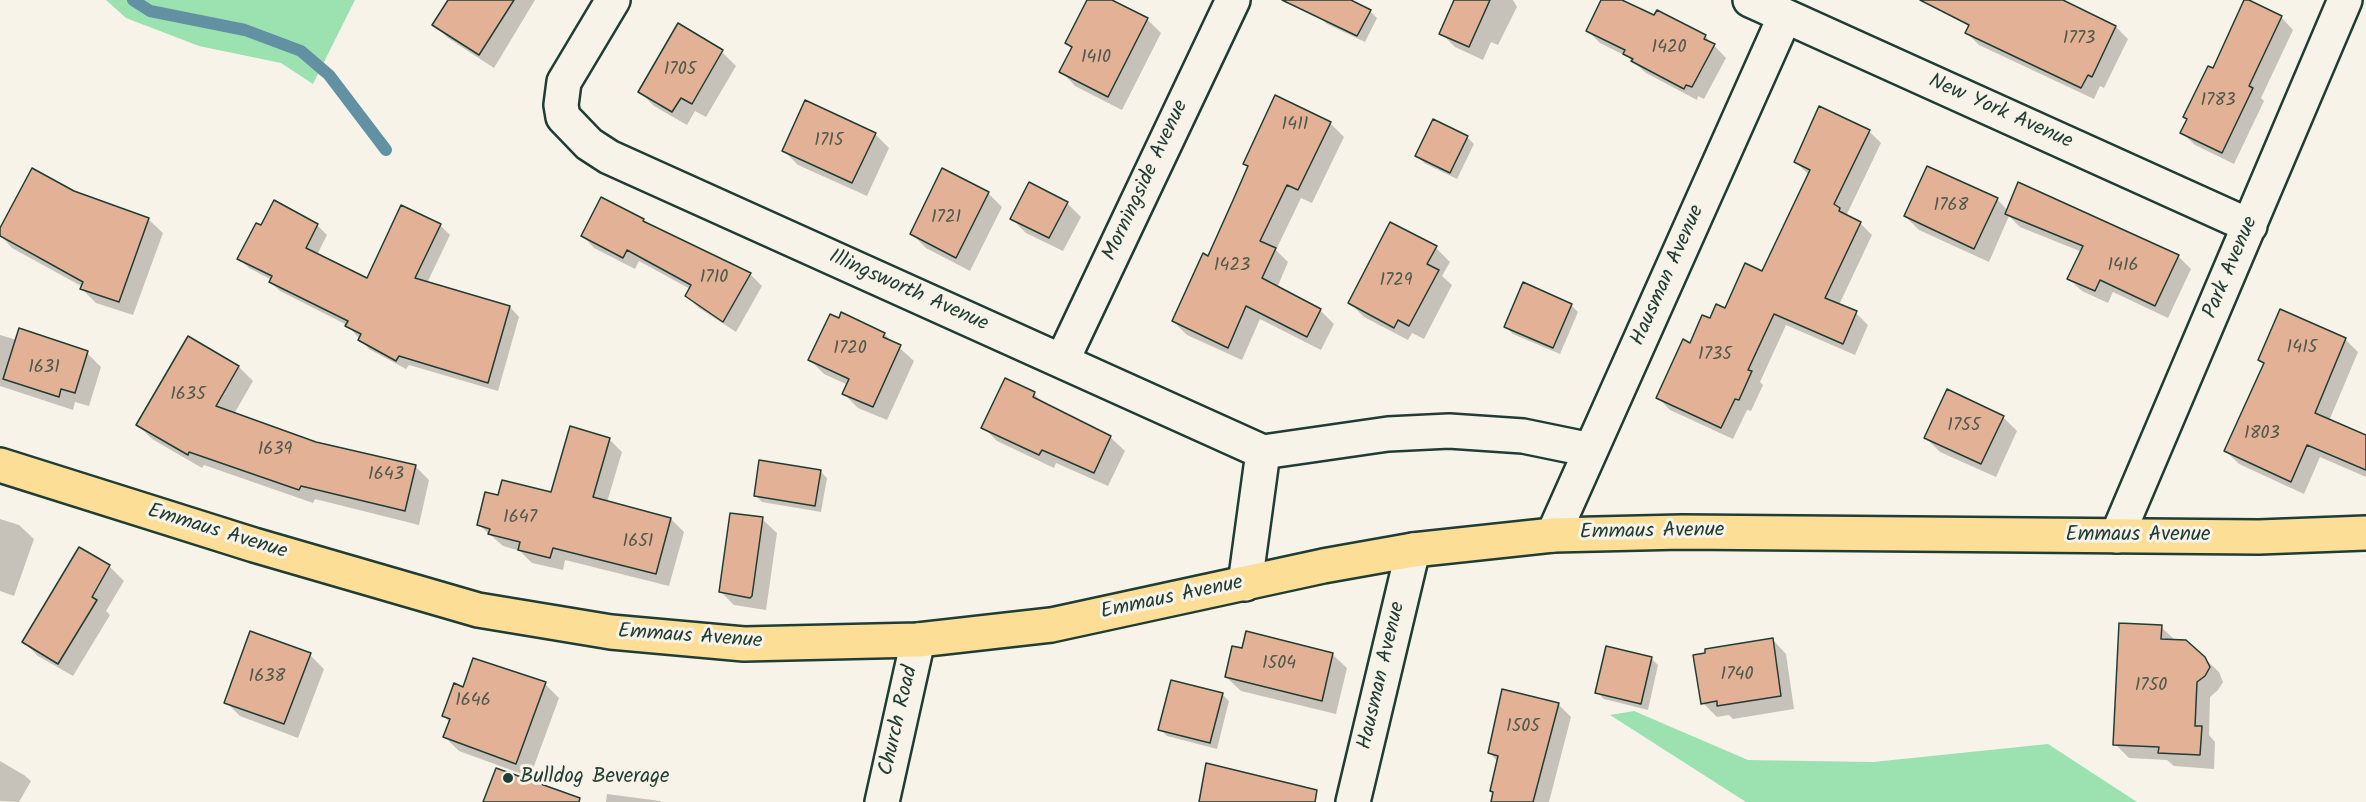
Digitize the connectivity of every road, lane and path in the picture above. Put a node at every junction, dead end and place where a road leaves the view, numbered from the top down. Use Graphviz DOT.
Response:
graph roads {
  1 [pos="613,0"];
  2 [pos="1233,0"];
  3 [pos="1750,0"];
  4 [pos="2345,0"];
  5 [pos="1785,16"];
  6 [pos="2250,226"];
  7 [pos="1062,361"];
  8 [pos="1592,450"];
  9 [pos="1263,453"];
  10 [pos="0,465"];
  11 [pos="2366,533"];
  12 [pos="1553,535"];
  13 [pos="2117,536"];
  14 [pos="1413,550"];
  15 [pos="1245,584"];
  16 [pos="918,640"];
  17 [pos="882,802"];
  18 [pos="1353,802"];
  1 -- 7 [label="street, Illingsworth Avenue"];
  2 -- 7 [label="street, Morningside Avenue"];
  3 -- 5 [label="street, New York Avenue"];
  4 -- 6 [label="street, Park Avenue"];
  5 -- 6 [label="street, New York Avenue"];
  5 -- 8 [label="street, Hausman Avenue"];
  6 -- 13 [label="street, Park Avenue"];
  7 -- 9 [label="street, Illingsworth Avenue"];
  8 -- 9 [label="street"];
  8 -- 12 [label="street, Hausman Avenue"];
  9 -- 15 [label="street"];
  10 -- 16 [label="main road, Emmaus Avenue"];
  11 -- 13 [label="main road, Emmaus Avenue"];
  12 -- 13 [label="main road, Emmaus Avenue"];
  12 -- 14 [label="main road, Emmaus Avenue"];
  14 -- 15 [label="main road, Emmaus Avenue"];
  14 -- 18 [label="street, Hausman Avenue"];
  15 -- 16 [label="main road, Emmaus Avenue"];
  16 -- 17 [label="street, Church Road"];
}
